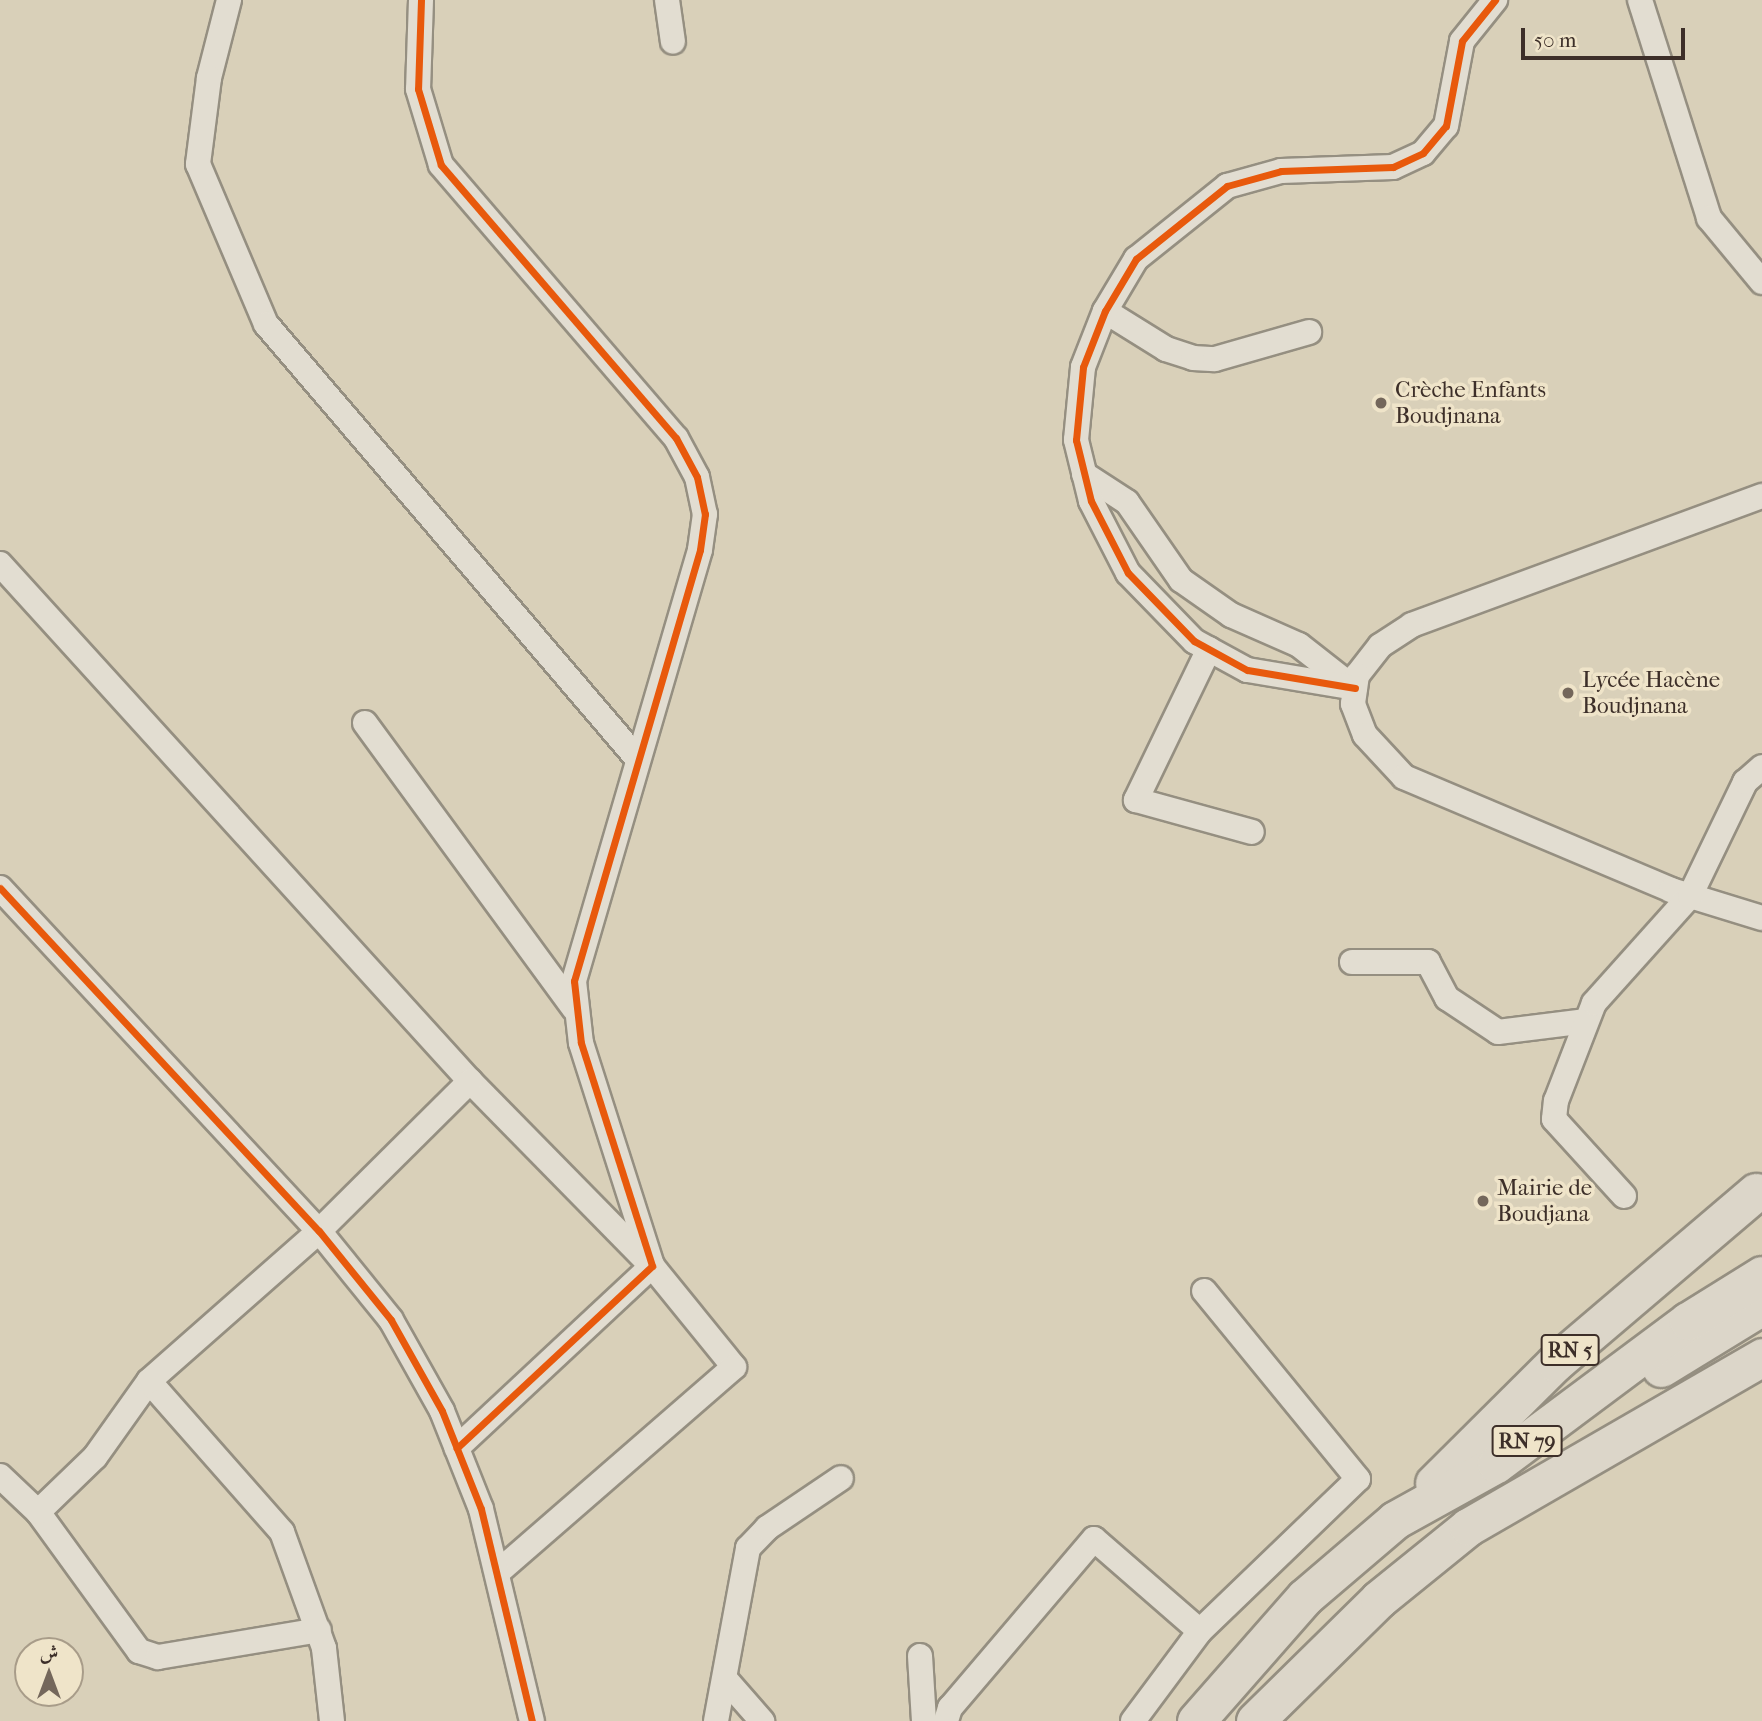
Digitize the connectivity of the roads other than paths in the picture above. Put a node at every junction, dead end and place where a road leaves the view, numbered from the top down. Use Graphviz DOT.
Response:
graph roads {
  1 [pos="229,0"];
  2 [pos="421,0"];
  3 [pos="667,0"];
  4 [pos="1495,0"];
  5 [pos="1640,0"];
  6 [pos="673,42"];
  7 [pos="1762,282"];
  8 [pos="1105,311"];
  9 [pos="1309,332"];
  10 [pos="1084,474"];
  11 [pos="1762,496"];
  12 [pos="0,564"];
  13 [pos="1209,649"];
  14 [pos="1355,688"];
  15 [pos="365,723"];
  16 [pos="636,757"];
  17 [pos="1762,767"];
  18 [pos="1252,832"];
  19 [pos="0,888"];
  20 [pos="1690,896"];
  21 [pos="1762,918"];
  22 [pos="1352,962"];
  23 [pos="574,1009"];
  24 [pos="1586,1021"];
  25 [pos="470,1081"];
  26 [pos="1756,1192"];
  27 [pos="1624,1196"];
  28 [pos="319,1231"];
  29 [pos="652,1266"];
  30 [pos="1762,1275"];
  31 [pos="1203,1291"];
  32 [pos="1762,1306"];
  33 [pos="1762,1357"];
  34 [pos="1655,1361"];
  35 [pos="149,1381"];
  36 [pos="457,1448"];
  37 [pos="0,1476"];
  38 [pos="841,1478"];
  39 [pos="38,1512"];
  40 [pos="1395,1520"];
  41 [pos="1468,1527"];
  42 [pos="499,1571"];
  43 [pos="319,1630"];
  44 [pos="1200,1631"];
  45 [pos="920,1656"];
  46 [pos="726,1680"];
  47 [pos="332,1721"];
  48 [pos="532,1721"];
  49 [pos="716,1721"];
  50 [pos="762,1721"];
  51 [pos="924,1721"];
  52 [pos="946,1721"];
  53 [pos="1132,1721"];
  54 [pos="1196,1721"];
  55 [pos="1255,1721"];
  1 -- 16 [label="street"];
  2 -- 16 [label="street"];
  3 -- 6 [label="street"];
  4 -- 8 [label="street"];
  5 -- 7 [label="street"];
  8 -- 9 [label="street"];
  8 -- 10 [label="street"];
  10 -- 13 [label="street"];
  10 -- 14 [label="street"];
  11 -- 14 [label="street"];
  12 -- 25 [label="street"];
  13 -- 14 [label="street"];
  13 -- 18 [label="street"];
  14 -- 20 [label="street"];
  15 -- 23 [label="street"];
  16 -- 23 [label="street"];
  17 -- 20 [label="street"];
  19 -- 28 [label="street"];
  20 -- 21 [label="street"];
  20 -- 24 [label="street"];
  22 -- 24 [label="street"];
  23 -- 29 [label="street"];
  24 -- 27 [label="street"];
  25 -- 28 [label="street"];
  25 -- 29 [label="street"];
  26 -- 40 [label="highway, RN 5"];
  28 -- 35 [label="street"];
  28 -- 36 [label="street"];
  29 -- 36 [label="street"];
  29 -- 42 [label="street"];
  30 -- 34 [label="highway, RN 79"];
  31 -- 44 [label="street"];
  32 -- 34 [label="highway, RN 79"];
  33 -- 41 [label="highway"];
  34 -- 40 [label="highway, RN 79"];
  34 -- 41 [label="highway, RN 79"];
  35 -- 39 [label="street"];
  35 -- 43 [label="street"];
  36 -- 42 [label="street"];
  37 -- 39 [label="street"];
  38 -- 46 [label="street"];
  39 -- 43 [label="street"];
  40 -- 54 [label="highway, RN 5"];
  41 -- 55 [label="highway"];
  42 -- 48 [label="street"];
  43 -- 47 [label="street"];
  44 -- 52 [label="street"];
  44 -- 53 [label="street"];
  45 -- 51 [label="street"];
  46 -- 49 [label="street"];
  46 -- 50 [label="street"];
}
